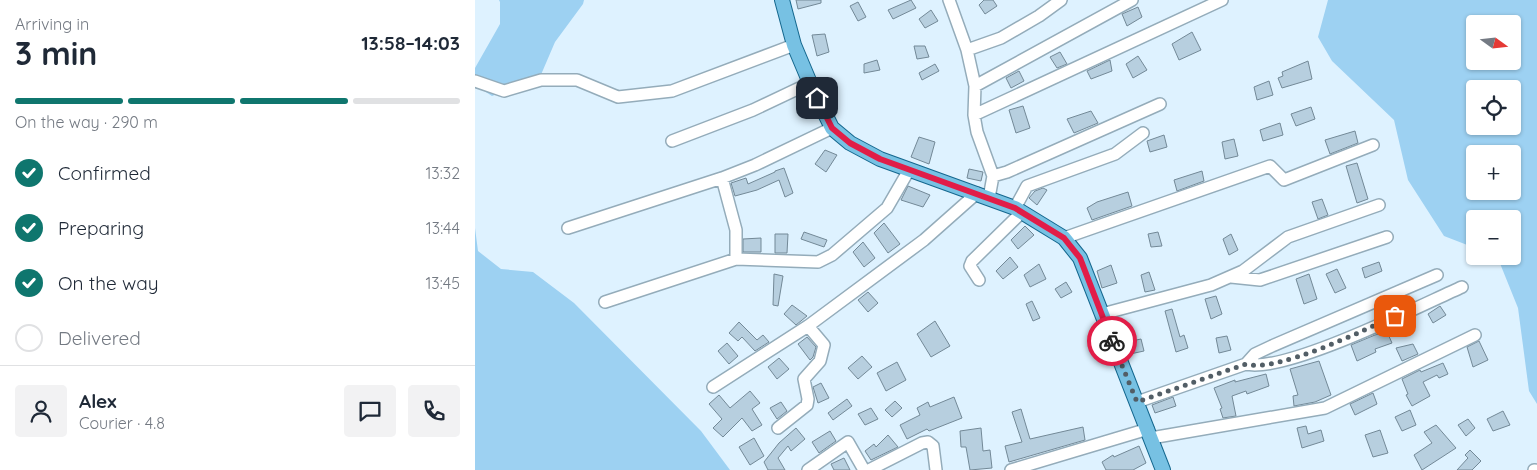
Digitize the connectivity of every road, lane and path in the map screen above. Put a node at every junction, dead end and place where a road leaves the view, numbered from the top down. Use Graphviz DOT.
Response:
graph roads {
  1 [pos="782,0"];
  2 [pos="949,0"];
  3 [pos="1061,0"];
  4 [pos="1132,0"];
  5 [pos="1221,0"];
  6 [pos="794,45"];
  7 [pos="967,50"];
  8 [pos="475,81"];
  9 [pos="810,84"];
  10 [pos="975,86"];
  11 [pos="1160,104"];
  12 [pos="974,116"];
  13 [pos="832,128"];
  14 [pos="1143,133"];
  15 [pos="672,141"];
  16 [pos="1373,145"];
  17 [pos="909,170"];
  18 [pos="993,176"];
  19 [pos="722,178"];
  20 [pos="983,196"];
  21 [pos="1379,205"];
  22 [pos="1018,210"];
  23 [pos="569,228"];
  24 [pos="1387,237"];
  25 [pos="1064,238"];
  26 [pos="735,259"];
  27 [pos="1437,275"];
  28 [pos="1229,277"];
  29 [pos="979,280"];
  30 [pos="1462,287"];
  31 [pos="605,302"];
  32 [pos="1102,314"];
  33 [pos="808,326"];
  34 [pos="1475,335"];
  35 [pos="1246,364"];
  36 [pos="713,387"];
  37 [pos="1137,402"];
  38 [pos="778,428"];
  39 [pos="1149,433"];
  40 [pos="808,470"];
  41 [pos="864,470"];
  42 [pos="869,470"];
  43 [pos="936,470"];
  44 [pos="1011,470"];
  45 [pos="1163,470"];
  1 -- 6 [label="main road"];
  2 -- 7 [label="street"];
  3 -- 7 [label="street"];
  4 -- 10 [label="street"];
  5 -- 12 [label="street"];
  6 -- 8 [label="street"];
  6 -- 9 [label="main road"];
  7 -- 10 [label="street"];
  9 -- 13 [label="main road"];
  9 -- 15 [label="street"];
  10 -- 12 [label="street"];
  11 -- 18 [label="street"];
  12 -- 18 [label="street"];
  13 -- 17 [label="main road"];
  13 -- 19 [label="street"];
  14 -- 22 [label="street"];
  16 -- 25 [label="street"];
  17 -- 20 [label="main road"];
  17 -- 26 [label="street"];
  18 -- 20 [label="street"];
  19 -- 23 [label="street"];
  19 -- 26 [label="street"];
  20 -- 22 [label="main road"];
  20 -- 33 [label="street"];
  21 -- 28 [label="street"];
  22 -- 25 [label="main road"];
  22 -- 29 [label="street"];
  24 -- 28 [label="street"];
  25 -- 32 [label="main road"];
  26 -- 31 [label="street"];
  27 -- 35 [label="street"];
  28 -- 32 [label="street"];
  30 -- 35 [label="street"];
  32 -- 37 [label="main road"];
  33 -- 36 [label="street"];
  33 -- 38 [label="street"];
  34 -- 39 [label="street"];
  35 -- 37 [label="street"];
  37 -- 39 [label="main road"];
  39 -- 44 [label="street"];
  39 -- 45 [label="main road"];
  40 -- 41 [label="street"];
  42 -- 43 [label="street"];
}
